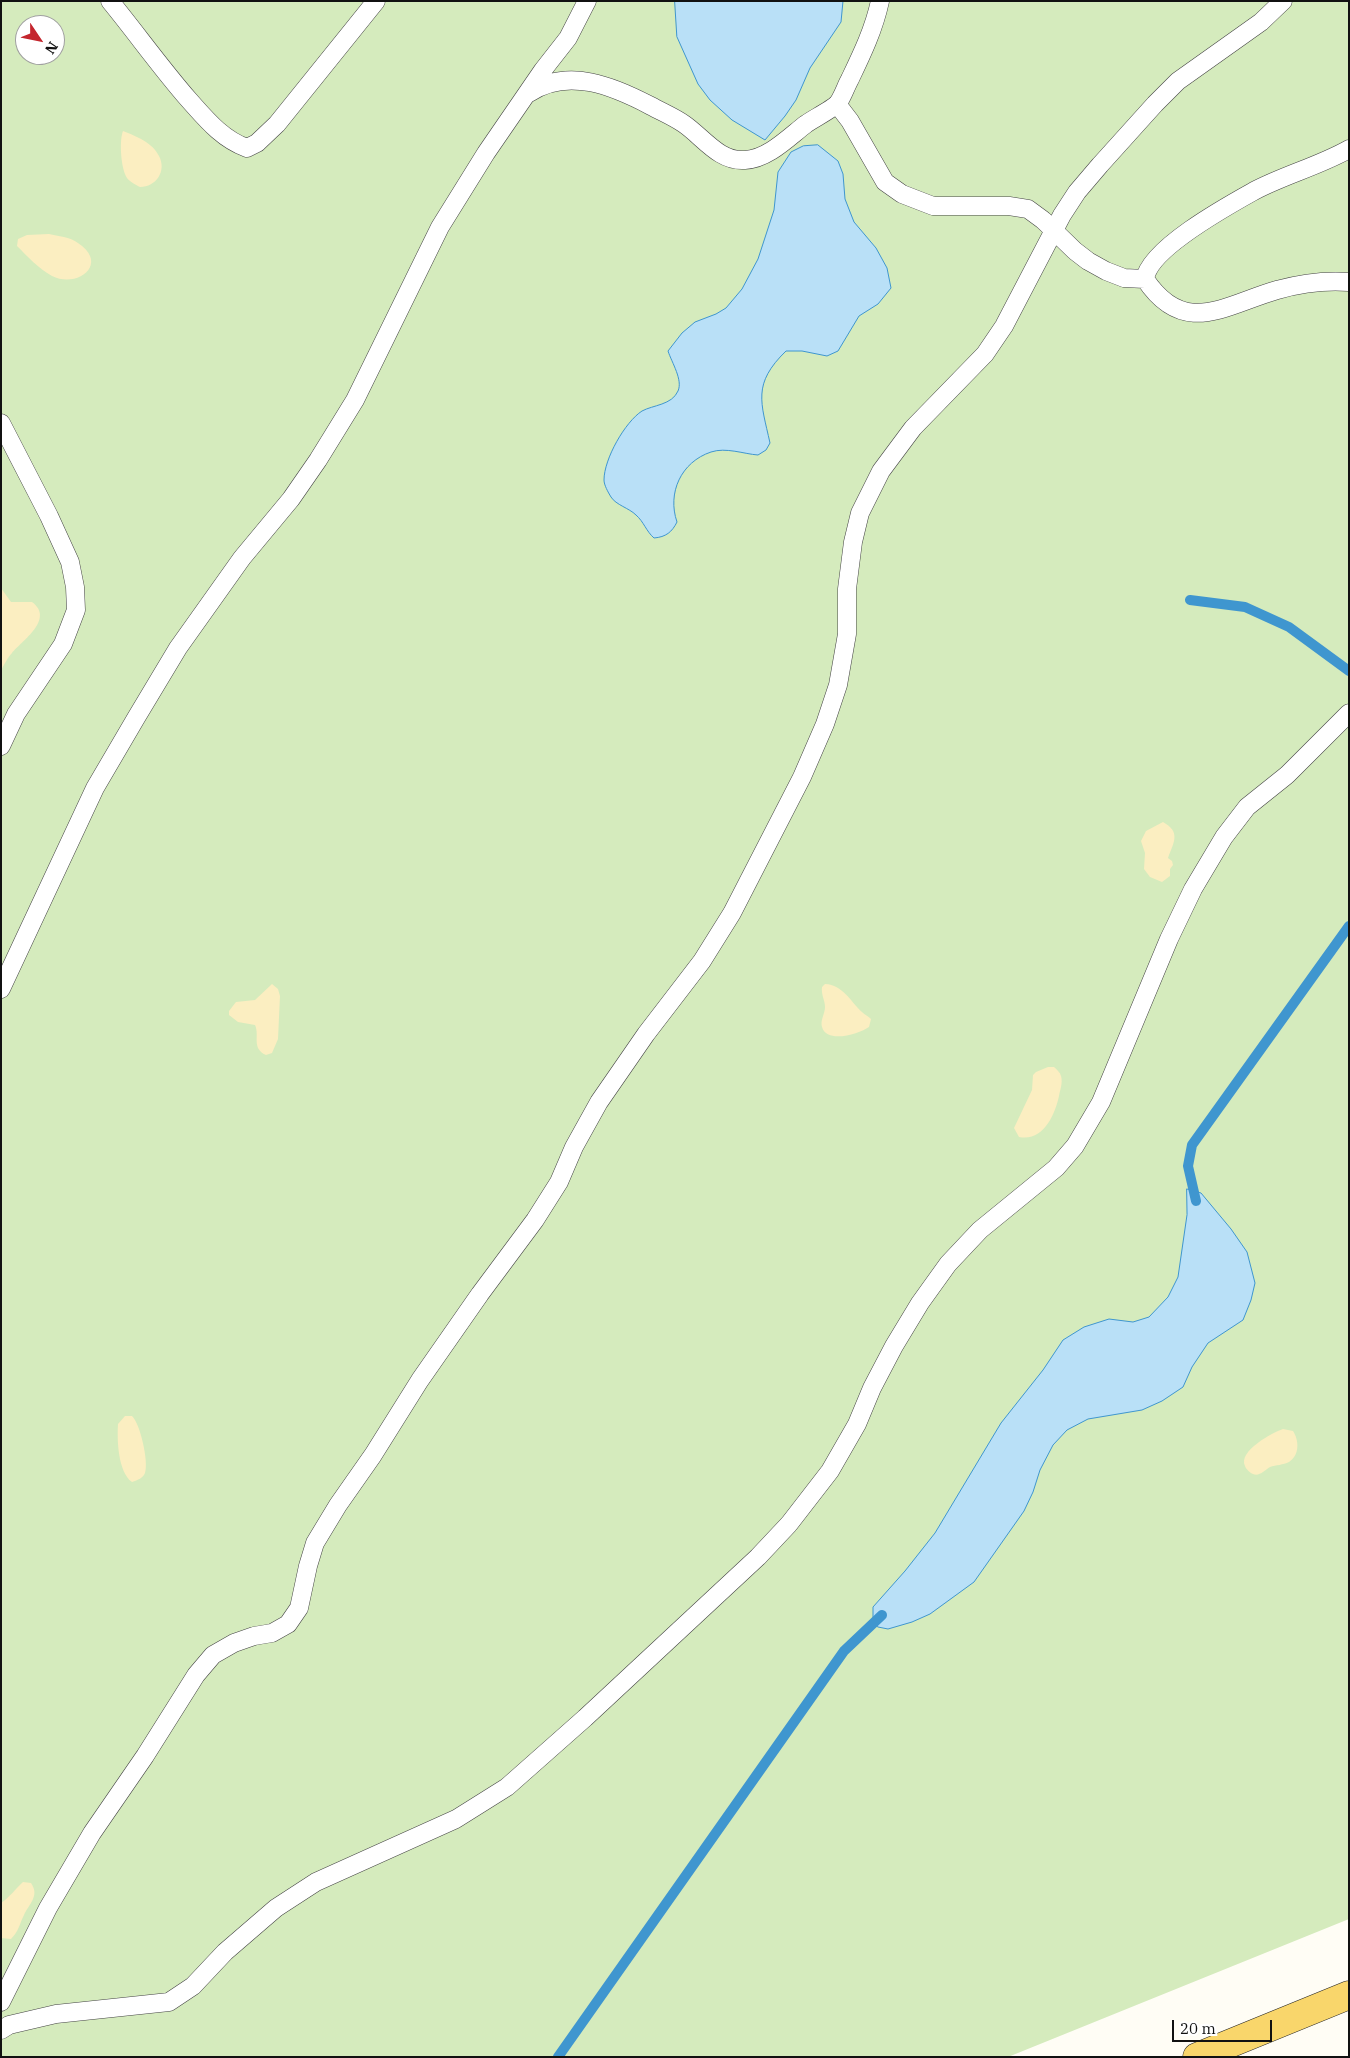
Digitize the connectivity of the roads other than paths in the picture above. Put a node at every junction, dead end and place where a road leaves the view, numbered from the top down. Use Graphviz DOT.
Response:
graph roads {
  1 [pos="110,1"];
  2 [pos="376,1"];
  3 [pos="587,1"];
  4 [pos="880,1"];
  5 [pos="1283,1"];
  6 [pos="527,95"];
  7 [pos="837,104"];
  8 [pos="1349,149"];
  9 [pos="1053,231"];
  10 [pos="1145,279"];
  11 [pos="1349,282"];
  12 [pos="1,423"];
  13 [pos="1349,713"];
  14 [pos="1,746"];
  15 [pos="1,989"];
  16 [pos="1349,1995"];
  17 [pos="1,2002"];
  18 [pos="1,2030"];
  19 [pos="1197,2057"];
  1 -- 2 [label="lane"];
  3 -- 6 [label="lane"];
  4 -- 7 [label="lane"];
  5 -- 9 [label="lane"];
  6 -- 7 [label="lane"];
  6 -- 15 [label="lane"];
  7 -- 9 [label="lane"];
  8 -- 10 [label="lane"];
  9 -- 10 [label="lane"];
  9 -- 17 [label="lane"];
  10 -- 11 [label="lane"];
  12 -- 14 [label="lane"];
  13 -- 18 [label="lane"];
  16 -- 19 [label="main road"];
}
